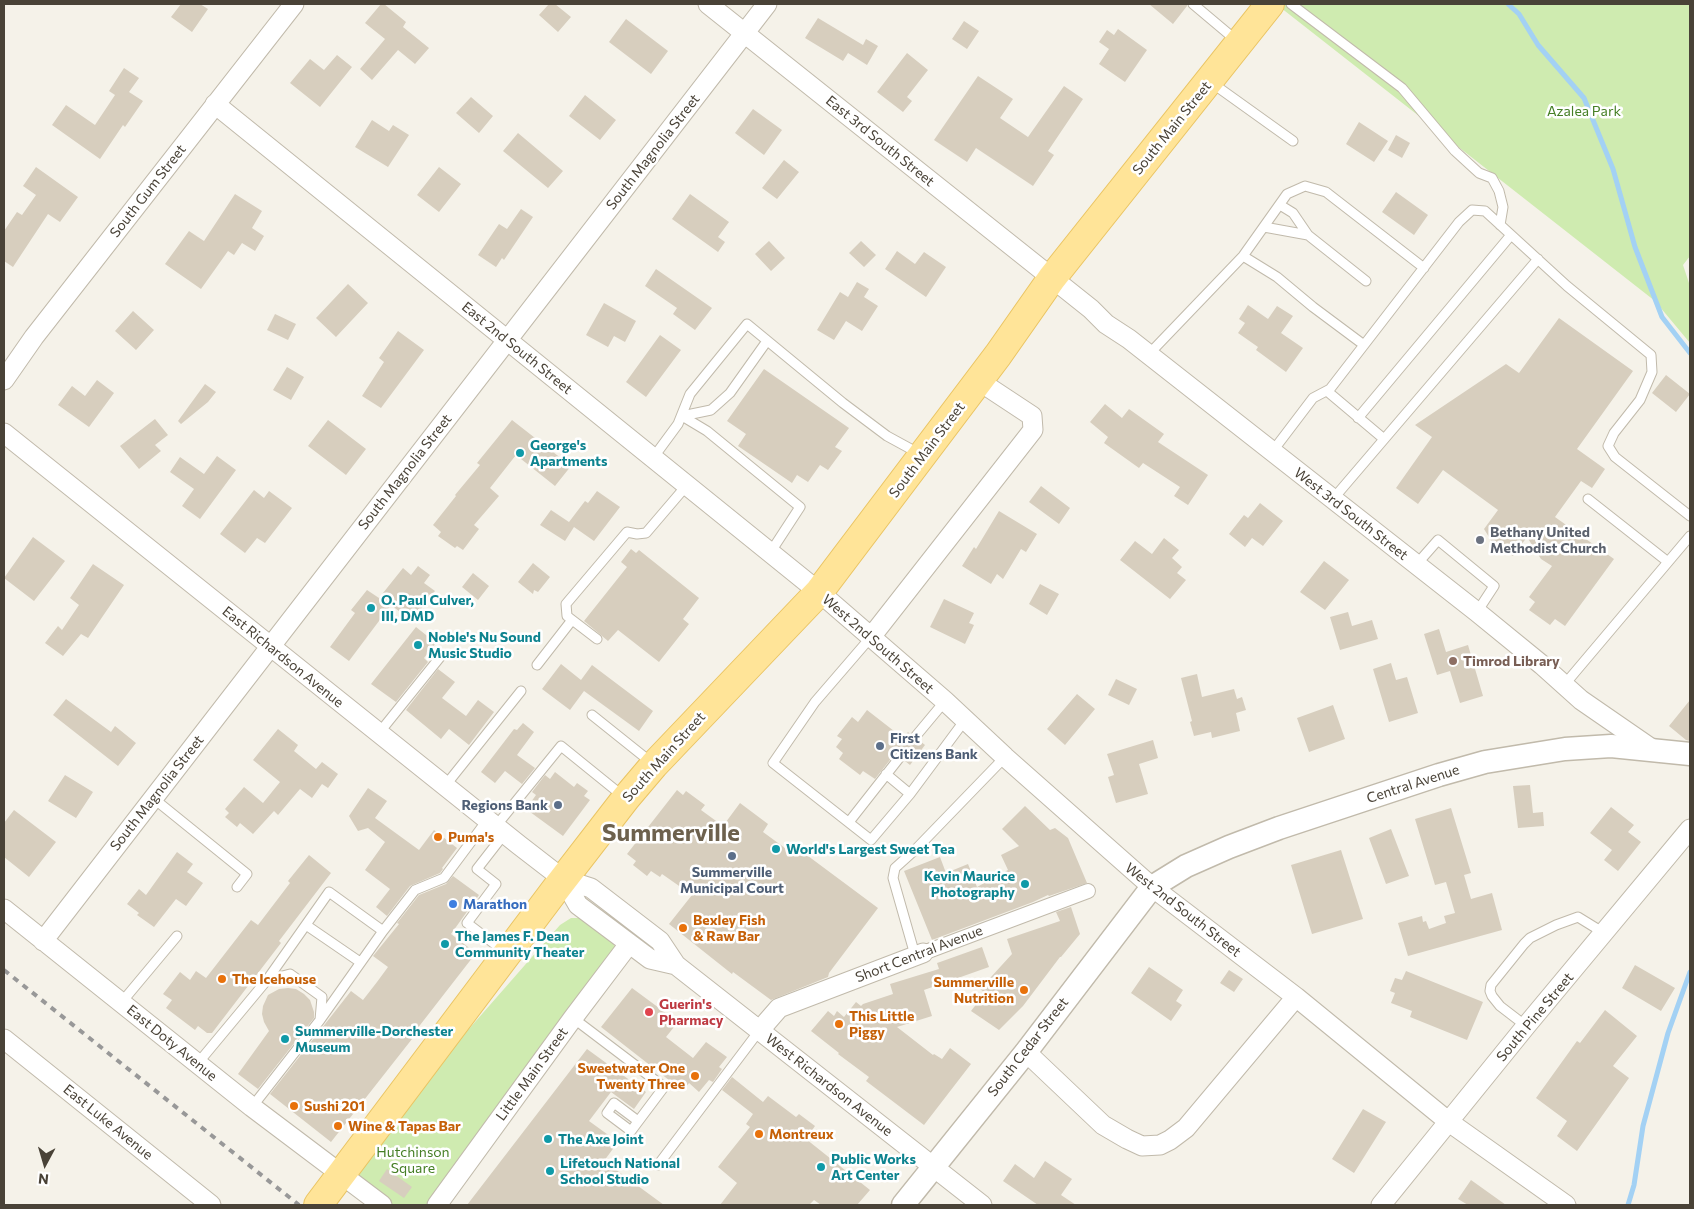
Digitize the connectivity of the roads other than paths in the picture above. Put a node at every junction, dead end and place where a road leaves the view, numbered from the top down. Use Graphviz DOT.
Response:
graph roads {
  1 [pos="294,4"];
  2 [pos="708,4"];
  3 [pos="767,4"];
  4 [pos="1193,4"];
  5 [pos="1270,4"];
  6 [pos="1291,4"];
  7 [pos="744,33"];
  8 [pos="1239,42"];
  9 [pos="1209,81"];
  10 [pos="215,104"];
  11 [pos="1293,141"];
  12 [pos="1280,205"];
  13 [pos="1500,224"];
  14 [pos="1264,227"];
  15 [pos="1308,235"];
  16 [pos="1511,235"];
  17 [pos="1243,256"];
  18 [pos="1538,259"];
  19 [pos="1424,268"];
  20 [pos="1052,278"];
  21 [pos="1366,282"];
  22 [pos="507,340"];
  23 [pos="768,341"];
  24 [pos="1364,345"];
  25 [pos="1149,354"];
  26 [pos="4,380"];
  27 [pos="979,381"];
  28 [pos="1327,390"];
  29 [pos="682,416"];
  30 [pos="1358,418"];
  31 [pos="4,433"];
  32 [pos="1384,439"];
  33 [pos="1272,452"];
  34 [pos="923,455"];
  35 [pos="653,458"];
  36 [pos="686,485"];
  37 [pos="1588,499"];
  38 [pos="1333,500"];
  39 [pos="1690,516"];
  40 [pos="1690,536"];
  41 [pos="770,553"];
  42 [pos="1668,562"];
  43 [pos="1416,565"];
  44 [pos="819,592"];
  45 [pos="1477,612"];
  46 [pos="572,620"];
  47 [pos="871,637"];
  48 [pos="596,639"];
  49 [pos="270,647"];
  50 [pos="441,656"];
  51 [pos="537,665"];
  52 [pos="1564,684"];
  53 [pos="521,691"];
  54 [pos="945,702"];
  55 [pos="592,715"];
  56 [pos="965,720"];
  57 [pos="379,733"];
  58 [pos="915,737"];
  59 [pos="1652,749"];
  60 [pos="1690,754"];
  61 [pos="900,757"];
  62 [pos="1005,757"];
  63 [pos="654,765"];
  64 [pos="886,774"];
  65 [pos="445,786"];
  66 [pos="910,794"];
  67 [pos="153,798"];
  68 [pos="626,798"];
  69 [pos="849,822"];
  70 [pos="496,826"];
  71 [pos="1690,829"];
  72 [pos="563,879"];
  73 [pos="237,887"];
  74 [pos="1152,887"];
  75 [pos="1088,891"];
  76 [pos="4,909"];
  77 [pos="306,925"];
  78 [pos="383,930"];
  79 [pos="1604,933"];
  80 [pos="177,936"];
  81 [pos="43,941"];
  82 [pos="629,944"];
  83 [pos="507,954"];
  84 [pos="919,954"];
  85 [pos="360,962"];
  86 [pos="676,965"];
  87 [pos="267,980"];
  88 [pos="1296,997"];
  89 [pos="121,1003"];
  90 [pos="574,1018"];
  91 [pos="320,1020"];
  92 [pos="1526,1026"];
  93 [pos="759,1031"];
  94 [pos="4,1039"];
  95 [pos="1026,1052"];
  96 [pos="198,1063"];
  97 [pos="252,1107"];
  98 [pos="638,1121"];
  99 [pos="1449,1122"];
  100 [pos="658,1165"];
  101 [pos="933,1166"];
  102 [pos="341,1175"];
  103 [pos="211,1205"];
  104 [pos="318,1205"];
  105 [pos="382,1205"];
  106 [pos="437,1205"];
  107 [pos="903,1205"];
  108 [pos="982,1205"];
  109 [pos="1380,1205"];
  110 [pos="1566,1205"];
  1 -- 10 [label="street, South Gum Street"];
  2 -- 7 [label="street, East 3rd South Street"];
  3 -- 7 [label="street, South Magnolia Street"];
  4 -- 8 [label="lane"];
  5 -- 8 [label="main road, South Main Street"];
  6 -- 13 [label="lane"];
  7 -- 20 [label="street, East 3rd South Street"];
  7 -- 22 [label="street, South Magnolia Street"];
  8 -- 9 [label="main road, South Main Street"];
  9 -- 11 [label="lane"];
  9 -- 20 [label="main road, South Main Street"];
  10 -- 22 [label="street, East 2nd South Street"];
  10 -- 26 [label="street, South Gum Street"];
  12 -- 14 [label="lane"];
  12 -- 15 [label="lane"];
  12 -- 19 [label="lane"];
  13 -- 16 [label="lane"];
  13 -- 19 [label="lane"];
  14 -- 15 [label="lane"];
  14 -- 17 [label="lane"];
  15 -- 21 [label="lane"];
  16 -- 18 [label="lane"];
  16 -- 30 [label="lane"];
  17 -- 24 [label="lane"];
  17 -- 25 [label="lane"];
  18 -- 32 [label="lane"];
  18 -- 39 [label="lane"];
  19 -- 24 [label="lane"];
  20 -- 25 [label="street, West 3rd South Street"];
  20 -- 27 [label="main road, South Main Street"];
  22 -- 35 [label="street, East 2nd South Street"];
  22 -- 49 [label="street, South Magnolia Street"];
  23 -- 29 [label="lane"];
  23 -- 29 [label="lane"];
  23 -- 34 [label="lane"];
  24 -- 28 [label="lane"];
  25 -- 33 [label="street, West 3rd South Street"];
  27 -- 34 [label="main road, South Main Street"];
  27 -- 47 [label="street"];
  28 -- 30 [label="lane"];
  28 -- 33 [label="lane"];
  29 -- 35 [label="lane"];
  29 -- 41 [label="lane"];
  30 -- 32 [label="lane"];
  31 -- 49 [label="street, East Richardson Avenue"];
  32 -- 38 [label="lane"];
  33 -- 38 [label="street, West 3rd South Street"];
  34 -- 44 [label="main road, South Main Street"];
  35 -- 36 [label="street, East 2nd South Street"];
  36 -- 41 [label="street, East 2nd South Street"];
  36 -- 46 [label="lane"];
  37 -- 42 [label="lane"];
  38 -- 43 [label="street, West 3rd South Street"];
  40 -- 42 [label="lane"];
  41 -- 44 [label="street, East 2nd South Street"];
  42 -- 52 [label="lane"];
  43 -- 45 [label="street, West 3rd South Street"];
  43 -- 45 [label="lane"];
  44 -- 47 [label="street, West 2nd South Street"];
  44 -- 63 [label="main road, South Main Street"];
  45 -- 52 [label="street, West 3rd South Street"];
  46 -- 48 [label="lane"];
  46 -- 51 [label="lane"];
  47 -- 54 [label="street, West 2nd South Street"];
  47 -- 69 [label="lane"];
  49 -- 57 [label="street, East Richardson Avenue"];
  49 -- 67 [label="street, South Magnolia Street"];
  50 -- 57 [label="lane"];
  52 -- 59 [label="street, West 3rd South Street"];
  53 -- 65 [label="lane"];
  54 -- 56 [label="street, West 2nd South Street"];
  54 -- 58 [label="lane"];
  55 -- 63 [label="lane"];
  56 -- 62 [label="street, West 2nd South Street"];
  56 -- 66 [label="lane"];
  57 -- 65 [label="street, East Richardson Avenue"];
  59 -- 60 [label="street, Central Avenue"];
  59 -- 74 [label="street, Central Avenue"];
  61 -- 64 [label="lane"];
  62 -- 74 [label="street, West 2nd South Street"];
  62 -- 84 [label="lane"];
  63 -- 68 [label="main road, South Main Street"];
  64 -- 66 [label="lane"];
  64 -- 69 [label="lane"];
  65 -- 70 [label="street, East Richardson Avenue"];
  66 -- 69 [label="lane"];
  67 -- 73 [label="lane"];
  67 -- 81 [label="street, South Magnolia Street"];
  68 -- 70 [label="lane"];
  68 -- 72 [label="main road, South Main Street"];
  70 -- 72 [label="street, East Richardson Avenue"];
  70 -- 78 [label="lane"];
  70 -- 83 [label="lane"];
  71 -- 79 [label="street, South Pine Street"];
  72 -- 82 [label="street, West Richardson Avenue"];
  72 -- 83 [label="main road, South Main Street"];
  72 -- 86 [label="street, West Richardson Avenue"];
  74 -- 88 [label="street, West 2nd South Street"];
  74 -- 95 [label="street, South Cedar Street"];
  75 -- 84 [label="street, Short Central Avenue"];
  76 -- 81 [label="street, East Doty Avenue"];
  77 -- 78 [label="lane"];
  77 -- 85 [label="lane"];
  77 -- 87 [label="lane"];
  78 -- 85 [label="lane"];
  79 -- 92 [label="street, South Pine Street"];
  79 -- 92 [label="lane"];
  80 -- 89 [label="lane"];
  81 -- 89 [label="street, East Doty Avenue"];
  82 -- 86 [label="street, West Richardson Avenue"];
  82 -- 90 [label="street, Little Main Street"];
  83 -- 102 [label="main road, South Main Street"];
  84 -- 93 [label="street, Short Central Avenue"];
  85 -- 91 [label="lane"];
  86 -- 93 [label="street, West Richardson Avenue"];
  87 -- 91 [label="lane"];
  87 -- 96 [label="lane"];
  88 -- 95 [label="street"];
  88 -- 99 [label="street, West 2nd South Street"];
  89 -- 96 [label="street, East Doty Avenue"];
  90 -- 98 [label="lane"];
  90 -- 106 [label="street, Little Main Street"];
  91 -- 97 [label="lane"];
  92 -- 99 [label="street, South Pine Street"];
  93 -- 100 [label="lane"];
  93 -- 101 [label="street, West Richardson Avenue"];
  94 -- 103 [label="street, East Luke Avenue"];
  95 -- 101 [label="street, South Cedar Street"];
  96 -- 97 [label="street, East Doty Avenue"];
  97 -- 102 [label="street, East Doty Avenue"];
  99 -- 109 [label="street, South Pine Street"];
  99 -- 110 [label="street, West 2nd South Street"];
  101 -- 107 [label="street, South Cedar Street"];
  101 -- 108 [label="street, West Richardson Avenue"];
  102 -- 104 [label="main road, South Main Street"];
  102 -- 105 [label="street, East Doty Avenue"];
}
